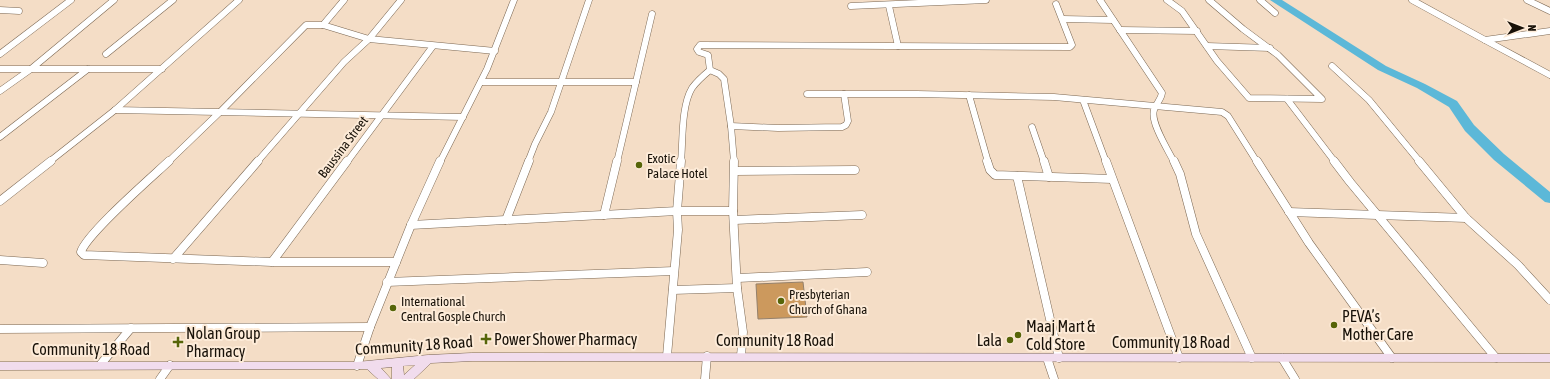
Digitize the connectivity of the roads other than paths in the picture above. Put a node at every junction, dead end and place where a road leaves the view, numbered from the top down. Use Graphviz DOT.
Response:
graph roads {
  1 [pos="71,0"];
  2 [pos="114,0"];
  3 [pos="172,0"];
  4 [pos="239,0"];
  5 [pos="344,0"];
  6 [pos="401,0"];
  7 [pos="514,0"];
  8 [pos="589,0"];
  9 [pos="986,0"];
  10 [pos="1100,0"];
  11 [pos="1167,0"];
  12 [pos="1209,0"];
  13 [pos="1260,0"];
  14 [pos="1412,0"];
  15 [pos="1527,0"];
  16 [pos="947,1"];
  17 [pos="1056,4"];
  18 [pos="850,6"];
  19 [pos="889,6"];
  20 [pos="0,10"];
  21 [pos="19,11"];
  22 [pos="1550,11"];
  23 [pos="1275,13"];
  24 [pos="652,14"];
  25 [pos="1063,19"];
  26 [pos="1113,20"];
  27 [pos="323,25"];
  28 [pos="1120,30"];
  29 [pos="1198,31"];
  30 [pos="1550,32"];
  31 [pos="369,39"];
  32 [pos="1485,40"];
  33 [pos="433,46"];
  34 [pos="898,46"];
  35 [pos="1207,46"];
  36 [pos="1270,48"];
  37 [pos="495,51"];
  38 [pos="0,54"];
  39 [pos="106,54"];
  40 [pos="1332,66"];
  41 [pos="0,69"];
  42 [pos="31,69"];
  43 [pos="88,69"];
  44 [pos="162,69"];
  45 [pos="710,70"];
  46 [pos="1550,75"];
  47 [pos="481,82"];
  48 [pos="562,82"];
  49 [pos="636,82"];
  50 [pos="0,91"];
  51 [pos="807,94"];
  52 [pos="844,94"];
  53 [pos="969,95"];
  54 [pos="1287,99"];
  55 [pos="1083,100"];
  56 [pos="1155,107"];
  57 [pos="115,110"];
  58 [pos="221,111"];
  59 [pos="299,114"];
  60 [pos="380,117"];
  61 [pos="463,117"];
  62 [pos="731,126"];
  63 [pos="1032,127"];
  64 [pos="0,136"];
  65 [pos="855,170"];
  66 [pos="735,171"];
  67 [pos="1017,176"];
  68 [pos="1049,177"];
  69 [pos="1112,179"];
  70 [pos="0,201"];
  71 [pos="678,211"];
  72 [pos="733,211"];
  73 [pos="1289,212"];
  74 [pos="1377,214"];
  75 [pos="604,215"];
  76 [pos="862,215"];
  77 [pos="1466,218"];
  78 [pos="506,220"];
  79 [pos="735,220"];
  80 [pos="411,225"];
  81 [pos="173,259"];
  82 [pos="0,260"];
  83 [pos="272,262"];
  84 [pos="396,262"];
  85 [pos="43,263"];
  86 [pos="674,271"];
  87 [pos="867,272"];
  88 [pos="738,278"];
  89 [pos="387,282"];
  90 [pos="737,288"];
  91 [pos="673,290"];
  92 [pos="1550,300"];
  93 [pos="370,327"];
  94 [pos="131,328"];
  95 [pos="0,329"];
  96 [pos="667,356"];
  97 [pos="707,356"];
  98 [pos="741,356"];
  99 [pos="1053,358"];
  100 [pos="1179,358"];
  101 [pos="1252,358"];
  102 [pos="1282,358"];
  103 [pos="1392,358"];
  104 [pos="1496,358"];
  105 [pos="1550,358"];
  106 [pos="428,359"];
  107 [pos="397,362"];
  108 [pos="100,365"];
  109 [pos="370,365"];
  110 [pos="0,366"];
  111 [pos="170,366"];
  112 [pos="357,366"];
  113 [pos="160,379"];
  114 [pos="385,379"];
  115 [pos="398,379"];
  116 [pos="407,379"];
  117 [pos="706,379"];
  118 [pos="1054,379"];
  119 [pos="1295,379"];
  1 -- 38 [label="street"];
  2 -- 42 [label="street"];
  3 -- 39 [label="street"];
  4 -- 44 [label="street"];
  5 -- 27 [label="street"];
  6 -- 31 [label="street"];
  7 -- 37 [label="street"];
  8 -- 48 [label="street"];
  9 -- 16 [label="street"];
  10 -- 26 [label="street"];
  11 -- 29 [label="street"];
  12 -- 36 [label="street"];
  13 -- 23 [label="street"];
  14 -- 32 [label="street"];
  15 -- 22 [label="street"];
  16 -- 19 [label="street"];
  17 -- 25 [label="street"];
  18 -- 19 [label="street"];
  19 -- 34 [label="street"];
  20 -- 21 [label="street"];
  24 -- 49 [label="street"];
  25 -- 26 [label="street"];
  25 -- 34 [label="street"];
  26 -- 28 [label="street"];
  27 -- 31 [label="street"];
  27 -- 58 [label="street"];
  28 -- 29 [label="street"];
  28 -- 56 [label="street"];
  29 -- 35 [label="street"];
  30 -- 32 [label="street"];
  31 -- 33 [label="street"];
  31 -- 59 [label="street"];
  32 -- 46 [label="street"];
  33 -- 37 [label="street"];
  33 -- 60 [label="street, Baussina Street"];
  34 -- 45 [label="street"];
  35 -- 36 [label="street"];
  35 -- 54 [label="street"];
  36 -- 54 [label="street"];
  37 -- 47 [label="street"];
  40 -- 77 [label="street"];
  41 -- 42 [label="street"];
  42 -- 43 [label="street"];
  42 -- 50 [label="street"];
  43 -- 44 [label="street"];
  43 -- 64 [label="street"];
  44 -- 57 [label="street"];
  45 -- 62 [label="street"];
  45 -- 71 [label="street"];
  47 -- 48 [label="street"];
  47 -- 61 [label="street"];
  48 -- 49 [label="street"];
  48 -- 78 [label="street"];
  49 -- 75 [label="street"];
  51 -- 52 [label="street"];
  52 -- 53 [label="street"];
  52 -- 62 [label="street"];
  53 -- 55 [label="street"];
  53 -- 67 [label="street"];
  54 -- 74 [label="street"];
  55 -- 56 [label="street"];
  55 -- 69 [label="street"];
  56 -- 73 [label="street"];
  56 -- 101 [label="street"];
  57 -- 58 [label="street"];
  57 -- 70 [label="street"];
  58 -- 59 [label="street"];
  58 -- 81 [label="street"];
  59 -- 60 [label="street"];
  59 -- 81 [label="street"];
  60 -- 61 [label="street"];
  60 -- 83 [label="street, Baussina Street"];
  61 -- 80 [label="street"];
  62 -- 66 [label="street"];
  63 -- 68 [label="street"];
  65 -- 66 [label="street"];
  66 -- 72 [label="street"];
  67 -- 68 [label="street"];
  67 -- 99 [label="street"];
  68 -- 69 [label="street"];
  69 -- 100 [label="street"];
  71 -- 72 [label="street"];
  71 -- 75 [label="street"];
  71 -- 86 [label="street"];
  72 -- 79 [label="street"];
  73 -- 74 [label="street"];
  73 -- 103 [label="street"];
  74 -- 77 [label="street"];
  74 -- 104 [label="street"];
  75 -- 78 [label="street"];
  76 -- 79 [label="street"];
  77 -- 92 [label="street"];
  78 -- 80 [label="street"];
  79 -- 88 [label="street"];
  80 -- 84 [label="street"];
  81 -- 83 [label="street"];
  82 -- 85 [label="street"];
  83 -- 84 [label="street"];
  84 -- 89 [label="street"];
  86 -- 89 [label="street"];
  86 -- 91 [label="street"];
  87 -- 88 [label="street"];
  88 -- 90 [label="street"];
  89 -- 93 [label="street"];
  90 -- 91 [label="street"];
  90 -- 98 [label="street"];
  91 -- 96 [label="street"];
  93 -- 94 [label="street"];
  93 -- 112 [label="street"];
  94 -- 95 [label="street"];
  94 -- 108 [label="street"];
  96 -- 97 [label="main road, Community 18 Road"];
  96 -- 106 [label="main road, Community 18 Road"];
  97 -- 98 [label="main road, Community 18 Road"];
  97 -- 117 [label="street"];
  98 -- 99 [label="main road, Community 18 Road"];
  99 -- 100 [label="main road, Community 18 Road"];
  99 -- 118 [label="street"];
  100 -- 101 [label="main road, Community 18 Road"];
  101 -- 102 [label="main road, Community 18 Road"];
  102 -- 103 [label="main road, Community 18 Road"];
  102 -- 119 [label="street"];
  103 -- 104 [label="main road, Community 18 Road"];
  104 -- 105 [label="main road, Community 18 Road"];
  106 -- 107 [label="main road, Community 18 Road"];
  106 -- 116 [label="main road"];
  107 -- 109 [label="main road, Community 18 Road"];
  107 -- 115 [label="main road"];
  108 -- 110 [label="main road, Community 18 Road"];
  108 -- 111 [label="main road, Community 18 Road"];
  109 -- 112 [label="main road, Community 18 Road"];
  109 -- 114 [label="main road"];
  111 -- 112 [label="main road, Community 18 Road"];
  111 -- 113 [label="street"];
}
